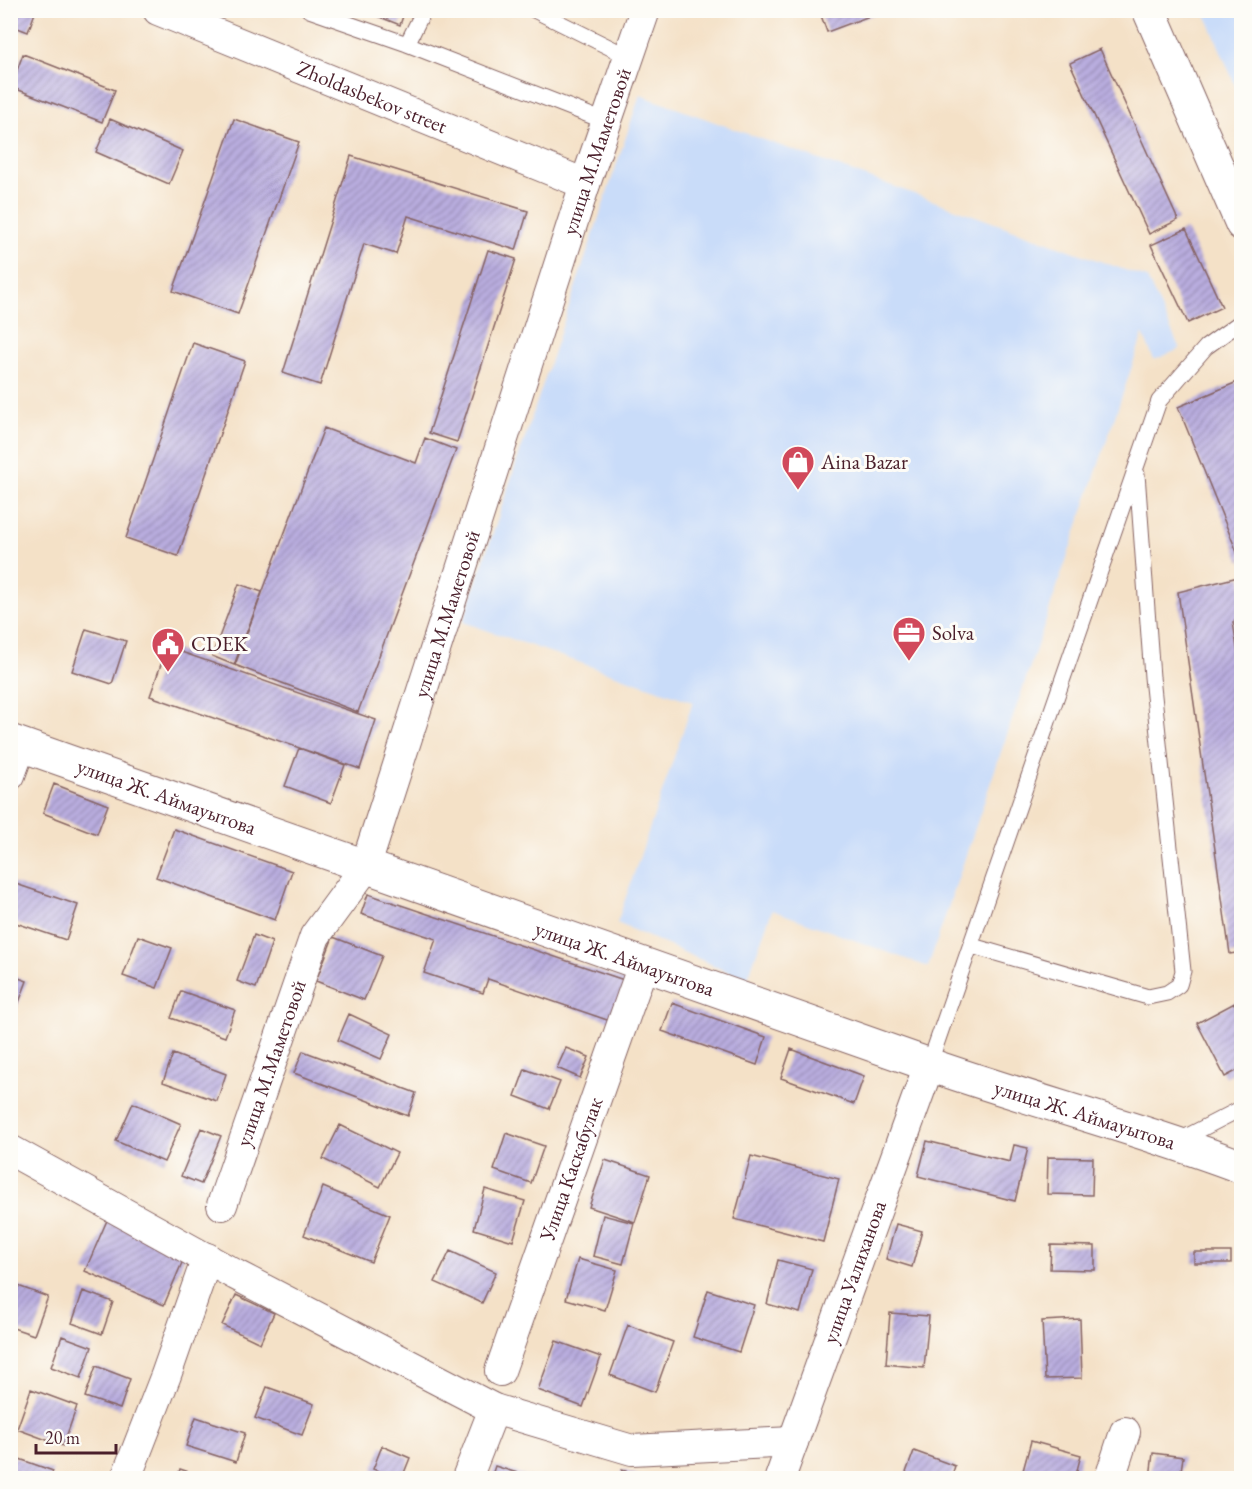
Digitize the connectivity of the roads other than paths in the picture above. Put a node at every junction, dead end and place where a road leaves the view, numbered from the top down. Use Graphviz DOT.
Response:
graph roads {
  1 [pos="309,10"];
  2 [pos="424,10"];
  3 [pos="534,10"];
  4 [pos="645,10"];
  5 [pos="1149,10"];
  6 [pos="162,11"];
  7 [pos="406,44"];
  8 [pos="629,57"];
  9 [pos="607,122"];
  10 [pos="585,184"];
  11 [pos="1242,224"];
  12 [pos="1242,321"];
  13 [pos="1137,466"];
  14 [pos="14,753"];
  15 [pos="364,868"];
  16 [pos="972,946"];
  17 [pos="643,965"];
  18 [pos="929,1065"];
  19 [pos="1242,1108"];
  20 [pos="1176,1142"];
  21 [pos="10,1150"];
  22 [pos="1242,1167"];
  23 [pos="222,1205"];
  24 [pos="207,1258"];
  25 [pos="500,1371"];
  26 [pos="494,1409"];
  27 [pos="1125,1431"];
  28 [pos="793,1442"];
  29 [pos="126,1479"];
  30 [pos="467,1479"];
  31 [pos="780,1479"];
  32 [pos="1110,1479"];
  1 -- 7 [label="lane"];
  2 -- 7 [label="lane"];
  3 -- 8 [label="lane"];
  4 -- 8 [label="street, улица М.Маметовой"];
  5 -- 11 [label="street"];
  6 -- 10 [label="street, Zholdasbekov street"];
  7 -- 9 [label="lane"];
  8 -- 9 [label="street, улица М.Маметовой"];
  9 -- 10 [label="street, улица М.Маметовой"];
  10 -- 15 [label="street, улица М.Маметовой"];
  12 -- 13 [label="lane"];
  13 -- 16 [label="lane"];
  13 -- 16 [label="lane"];
  14 -- 15 [label="street, улица Ж. Аймауытова"];
  15 -- 17 [label="street, улица Ж. Аймауытова"];
  15 -- 23 [label="street, улица М.Маметовой"];
  16 -- 18 [label="lane"];
  17 -- 18 [label="street, улица Ж. Аймауытова"];
  17 -- 25 [label="street, Улица Каскабулак"];
  18 -- 20 [label="street, улица Ж. Аймауытова"];
  18 -- 28 [label="street, улица Уалиханова"];
  19 -- 20 [label="lane"];
  20 -- 22 [label="street, улица Ж. Аймауытова"];
  21 -- 24 [label="street"];
  24 -- 26 [label="street"];
  24 -- 29 [label="street"];
  26 -- 28 [label="street"];
  26 -- 30 [label="street"];
  27 -- 32 [label="street"];
  28 -- 31 [label="street, улица Уалиханова"];
}
